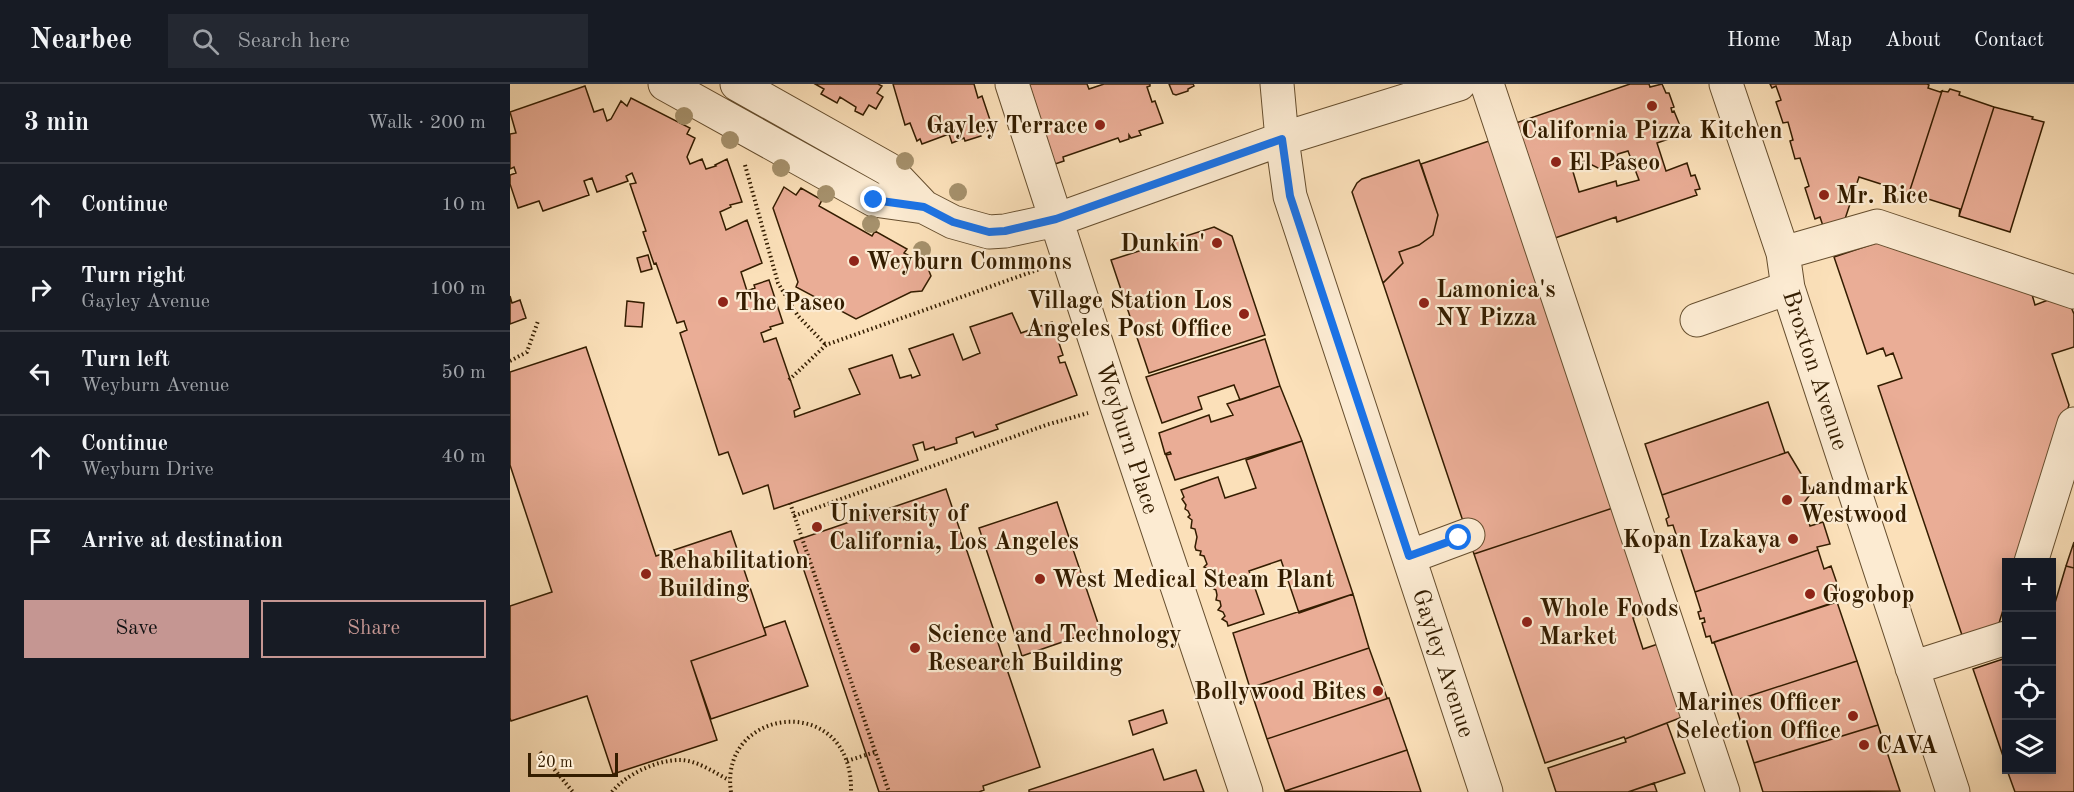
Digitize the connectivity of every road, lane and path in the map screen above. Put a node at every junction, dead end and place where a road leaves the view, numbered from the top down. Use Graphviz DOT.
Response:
graph roads {
  1 [pos="665,84"];
  2 [pos="737,84"];
  3 [pos="1012,84"];
  4 [pos="1277,84"];
  5 [pos="1460,84"];
  6 [pos="1487,84"];
  7 [pos="1726,84"];
  8 [pos="1282,139"];
  9 [pos="743,161"];
  10 [pos="924,207"];
  11 [pos="1056,219"];
  12 [pos="1783,254"];
  13 [pos="1047,267"];
  14 [pos="1788,288"];
  15 [pos="2074,292"];
  16 [pos="1697,320"];
  17 [pos="538,321"];
  18 [pos="826,345"];
  19 [pos="510,361"];
  20 [pos="789,380"];
  21 [pos="1116,404"];
  22 [pos="2074,424"];
  23 [pos="790,503"];
  24 [pos="794,516"];
  25 [pos="1468,535"];
  26 [pos="1409,556"];
  27 [pos="2032,558"];
  28 [pos="2002,640"];
  29 [pos="1912,668"];
  30 [pos="540,752"];
  31 [pos="875,752"];
  32 [pos="662,758"];
  33 [pos="847,761"];
  34 [pos="662,764"];
  35 [pos="729,780"];
  36 [pos="573,792"];
  37 [pos="612,792"];
  38 [pos="731,792"];
  39 [pos="851,792"];
  40 [pos="889,792"];
  41 [pos="1246,792"];
  42 [pos="1486,792"];
  43 [pos="1723,792"];
  44 [pos="1953,792"];
  1 -- 10 [label="street"];
  2 -- 10 [label="street"];
  3 -- 11 [label="street, Weyburn Place"];
  4 -- 8 [label="street, Gayley Avenue"];
  5 -- 8 [label="street"];
  6 -- 43 [label="street"];
  7 -- 12 [label="street, Broxton Avenue"];
  8 -- 11 [label="street"];
  8 -- 26 [label="street, Gayley Avenue"];
  9 -- 18 [label="path"];
  10 -- 11 [label="street"];
  11 -- 21 [label="street, Weyburn Place"];
  12 -- 14 [label="street, Broxton Avenue"];
  12 -- 15 [label="street"];
  13 -- 18 [label="path"];
  14 -- 16 [label="street"];
  14 -- 29 [label="street, Broxton Avenue"];
  17 -- 19 [label="path"];
  18 -- 20 [label="path"];
  21 -- 24 [label="path"];
  21 -- 41 [label="street, Weyburn Place"];
  22 -- 27 [label="street"];
  23 -- 24 [label="path"];
  24 -- 31 [label="path"];
  25 -- 26 [label="street"];
  26 -- 42 [label="street, Gayley Avenue"];
  28 -- 29 [label="street"];
  29 -- 44 [label="street, Broxton Avenue"];
  30 -- 36 [label="path"];
  31 -- 33 [label="path"];
  31 -- 40 [label="path"];
  32 -- 34 [label="path"];
  33 -- 35 [label="path"];
  33 -- 39 [label="path"];
  34 -- 35 [label="path"];
  34 -- 37 [label="path"];
  35 -- 38 [label="path"];
}
